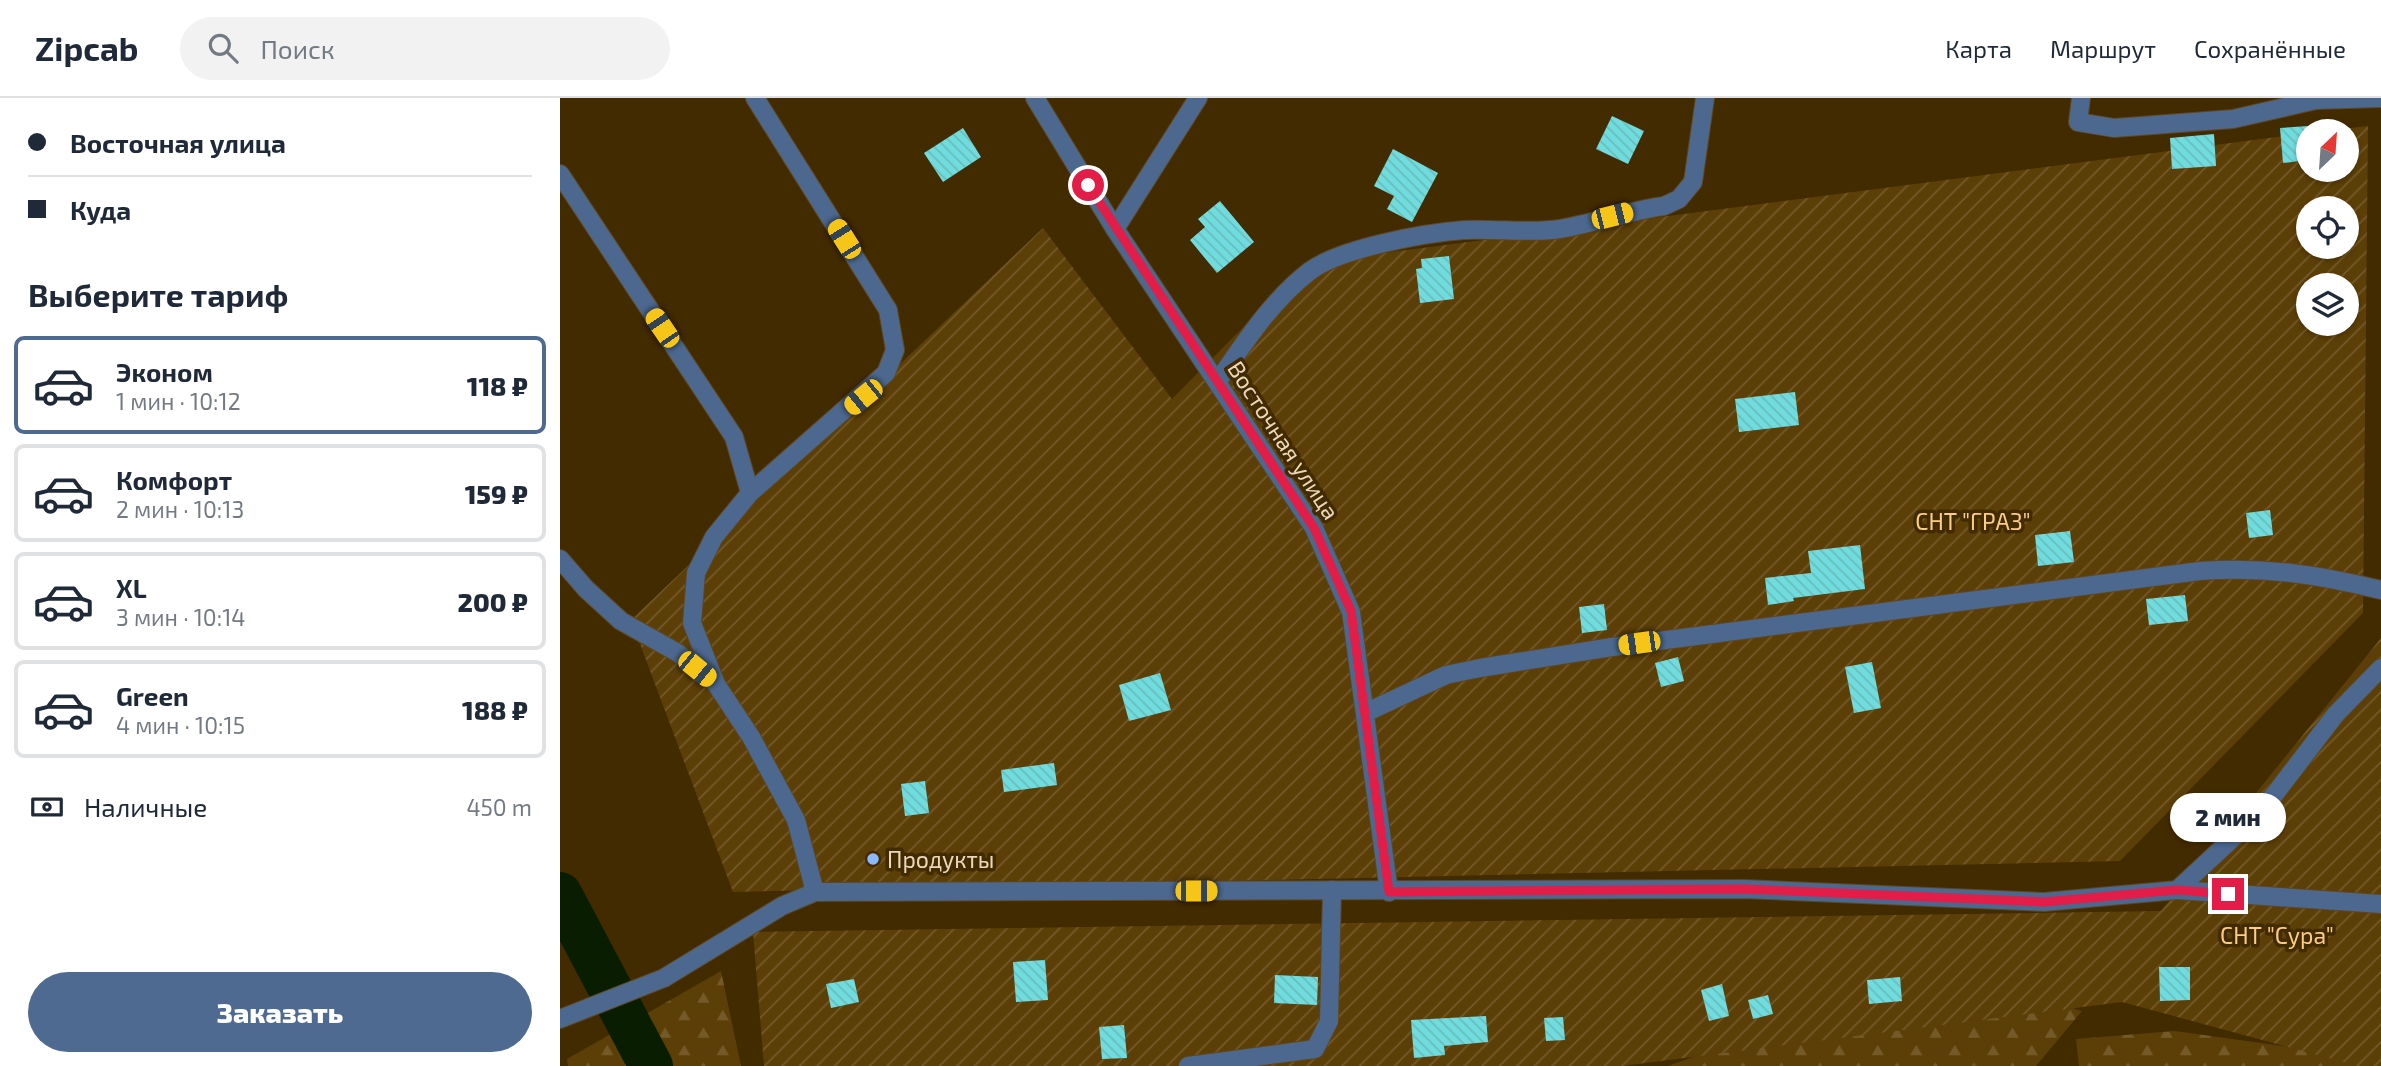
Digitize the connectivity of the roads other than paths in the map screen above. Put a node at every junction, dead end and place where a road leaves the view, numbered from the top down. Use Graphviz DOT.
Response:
graph roads {
  1 [pos="755,98"];
  2 [pos="1035,98"];
  3 [pos="1198,98"];
  4 [pos="1705,98"];
  5 [pos="2081,98"];
  6 [pos="2316,99"];
  7 [pos="2381,99"];
  8 [pos="560,174"];
  9 [pos="1115,229"];
  10 [pos="1218,381"];
  11 [pos="750,493"];
  12 [pos="560,559"];
  13 [pos="2381,590"];
  14 [pos="2381,668"];
  15 [pos="716,684"];
  16 [pos="1365,713"];
  17 [pos="1332,890"];
  18 [pos="2177,890"];
  19 [pos="815,892"];
  20 [pos="1389,892"];
  21 [pos="2381,904"];
  22 [pos="560,1019"];
  23 [pos="1188,1066"];
  1 -- 11 [label="street"];
  2 -- 9 [label="street, Восточная улица"];
  3 -- 9 [label="street"];
  4 -- 10 [label="street"];
  5 -- 6 [label="street"];
  6 -- 7 [label="street"];
  8 -- 11 [label="street"];
  9 -- 10 [label="street, Восточная улица"];
  10 -- 16 [label="street, Восточная улица"];
  11 -- 15 [label="street"];
  12 -- 15 [label="street"];
  13 -- 16 [label="street"];
  14 -- 18 [label="street"];
  15 -- 19 [label="street"];
  16 -- 20 [label="street, Восточная улица"];
  17 -- 19 [label="street"];
  17 -- 20 [label="street"];
  17 -- 23 [label="street"];
  18 -- 20 [label="street"];
  18 -- 21 [label="street"];
  19 -- 22 [label="street"];
}
